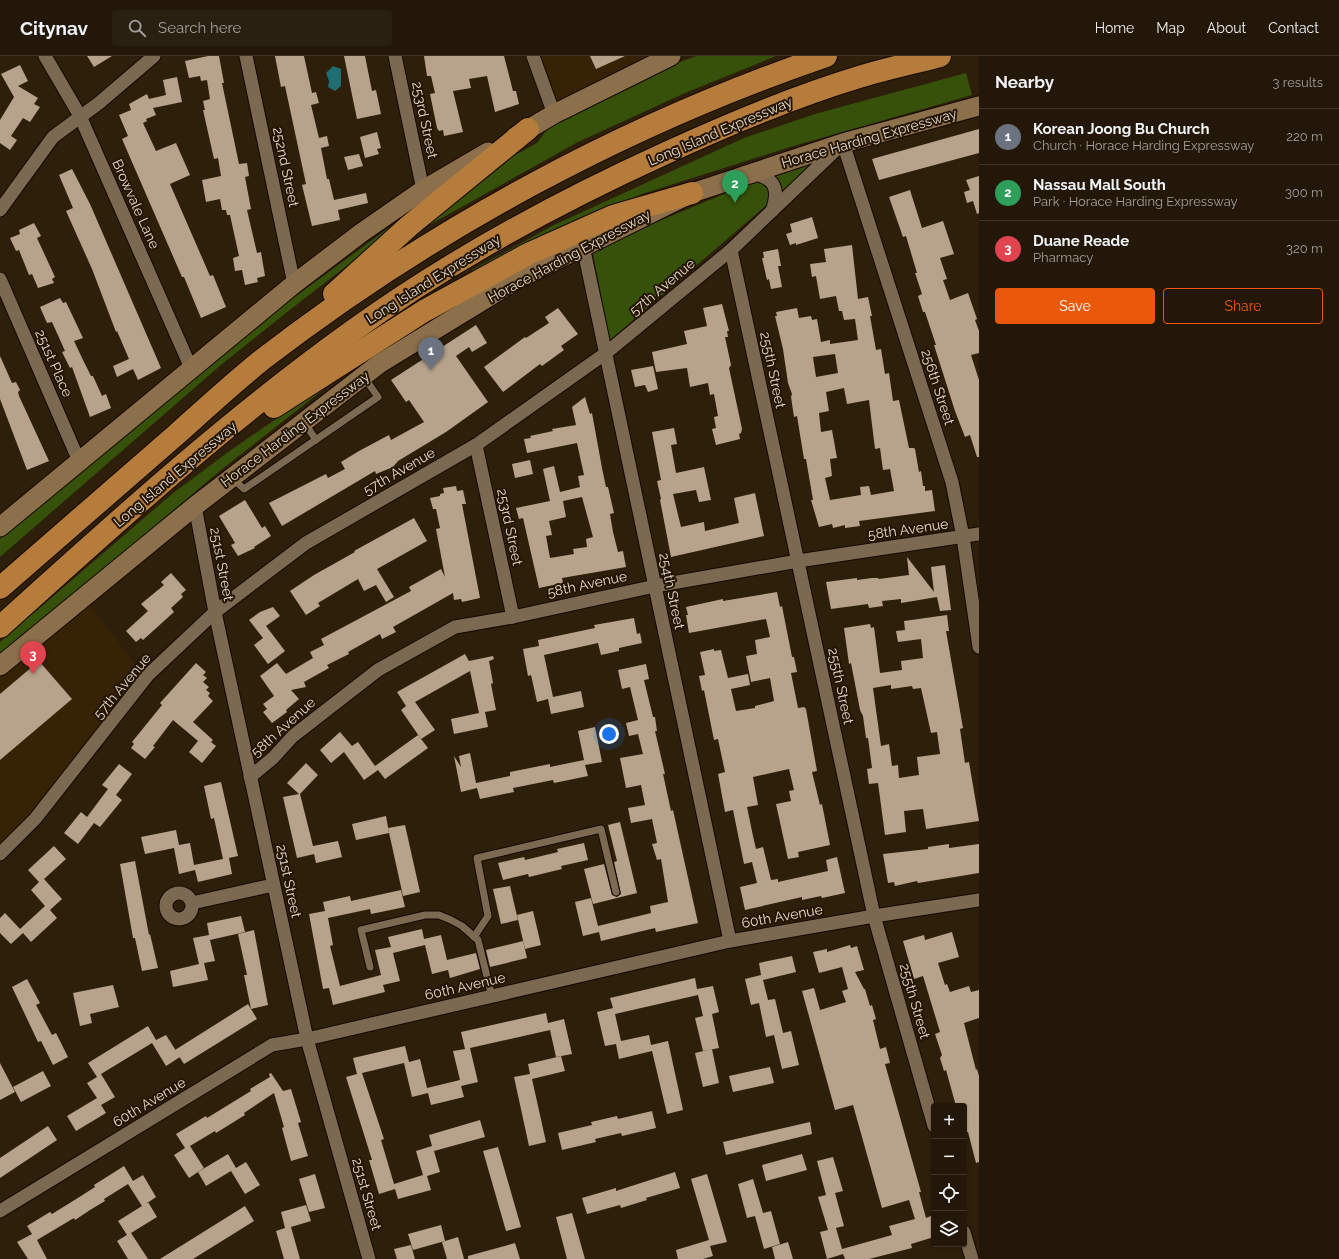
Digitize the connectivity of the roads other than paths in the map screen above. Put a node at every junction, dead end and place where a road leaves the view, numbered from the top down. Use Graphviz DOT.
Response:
graph roads {
  1 [pos="46,56"];
  2 [pos="154,56"];
  3 [pos="246,56"];
  4 [pos="395,56"];
  5 [pos="532,56"];
  6 [pos="671,56"];
  7 [pos="826,56"];
  8 [pos="940,56"];
  9 [pos="979,106"];
  10 [pos="554,114"];
  11 [pos="80,116"];
  12 [pos="528,129"];
  13 [pos="843,143"];
  14 [pos="751,173"];
  15 [pos="423,190"];
  16 [pos="692,193"];
  17 [pos="0,210"];
  18 [pos="772,211"];
  19 [pos="583,246"];
  20 [pos="731,250"];
  21 [pos="0,279"];
  22 [pos="294,284"];
  23 [pos="606,354"];
  24 [pos="262,360"];
  25 [pos="191,368"];
  26 [pos="363,376"];
  27 [pos="304,422"];
  28 [pos="316,440"];
  29 [pos="476,445"];
  30 [pos="80,461"];
  31 [pos="232,477"];
  32 [pos="195,506"];
  33 [pos="132,509"];
  34 [pos="0,527"];
  35 [pos="979,534"];
  36 [pos="963,537"];
  37 [pos="798,561"];
  38 [pos="654,586"];
  39 [pos="0,588"];
  40 [pos="215,612"];
  41 [pos="513,617"];
  42 [pos="0,627"];
  43 [pos="979,647"];
  44 [pos="0,666"];
  45 [pos="250,777"];
  46 [pos="0,854"];
  47 [pos="274,885"];
  48 [pos="616,892"];
  49 [pos="979,900"];
  50 [pos="192,903"];
  51 [pos="874,916"];
  52 [pos="474,937"];
  53 [pos="730,941"];
  54 [pos="370,967"];
  55 [pos="492,996"];
  56 [pos="306,1039"];
  57 [pos="931,1116"];
  58 [pos="0,1212"];
  59 [pos="967,1242"];
  60 [pos="369,1259"];
  61 [pos="972,1259"];
  1 -- 11 [label="street, Browvale Lane"];
  2 -- 11 [label="street"];
  3 -- 22 [label="street, 252nd Street"];
  4 -- 15 [label="street, 253rd Street"];
  5 -- 10 [label="street"];
  6 -- 10 [label="main road"];
  7 -- 24 [label="highway, Long Island Expressway"];
  8 -- 33 [label="highway, Long Island Expressway"];
  9 -- 13 [label="main road, Horace Harding Expressway"];
  10 -- 12 [label="main road"];
  11 -- 17 [label="street"];
  11 -- 25 [label="street, Browvale Lane"];
  12 -- 15 [label="main road"];
  12 -- 24 [label="highway"];
  13 -- 14 [label="main road, Horace Harding Expressway"];
  13 -- 18 [label="street, 57th Avenue"];
  13 -- 36 [label="street, 256th Street"];
  14 -- 16 [label="main road, Horace Harding Expressway"];
  14 -- 18 [label="street"];
  15 -- 22 [label="main road"];
  16 -- 19 [label="main road, Horace Harding Expressway"];
  16 -- 33 [label="highway"];
  18 -- 20 [label="street, 57th Avenue"];
  19 -- 23 [label="street, 254th Street"];
  19 -- 26 [label="main road, Horace Harding Expressway"];
  20 -- 23 [label="street, 57th Avenue"];
  20 -- 37 [label="street, 255th Street"];
  21 -- 30 [label="street, 251st Place"];
  22 -- 25 [label="main road"];
  23 -- 29 [label="street, 57th Avenue"];
  23 -- 38 [label="street, 254th Street"];
  24 -- 39 [label="highway, Long Island Expressway"];
  25 -- 30 [label="main road"];
  26 -- 27 [label="main road, Horace Harding Expressway"];
  26 -- 28 [label="lane"];
  27 -- 28 [label="lane"];
  27 -- 31 [label="main road, Horace Harding Expressway"];
  28 -- 31 [label="lane"];
  29 -- 40 [label="street, 57th Avenue"];
  29 -- 41 [label="street, 253rd Street"];
  30 -- 34 [label="main road"];
  31 -- 32 [label="main road, Horace Harding Expressway"];
  32 -- 40 [label="street, 251st Street"];
  32 -- 44 [label="main road, Horace Harding Expressway"];
  33 -- 42 [label="highway, Long Island Expressway"];
  35 -- 36 [label="street, 58th Avenue"];
  36 -- 37 [label="street, 58th Avenue"];
  36 -- 43 [label="street, 256th Street"];
  37 -- 38 [label="street, 58th Avenue"];
  37 -- 51 [label="street, 255th Street"];
  38 -- 41 [label="street, 58th Avenue"];
  38 -- 53 [label="street, 254th Street"];
  40 -- 45 [label="street, 251st Street"];
  40 -- 46 [label="street, 57th Avenue"];
  41 -- 45 [label="street, 58th Avenue"];
  45 -- 47 [label="street, 251st Street"];
  47 -- 50 [label="street"];
  47 -- 56 [label="street, 251st Street"];
  48 -- 52 [label="lane"];
  49 -- 51 [label="street, 60th Avenue"];
  51 -- 53 [label="street, 60th Avenue"];
  51 -- 57 [label="street, 255th Street"];
  52 -- 54 [label="lane"];
  52 -- 55 [label="lane"];
  53 -- 55 [label="street, 60th Avenue"];
  55 -- 56 [label="street, 60th Avenue"];
  56 -- 58 [label="street, 60th Avenue"];
  56 -- 60 [label="street, 251st Street"];
  59 -- 61 [label="street"];
}
